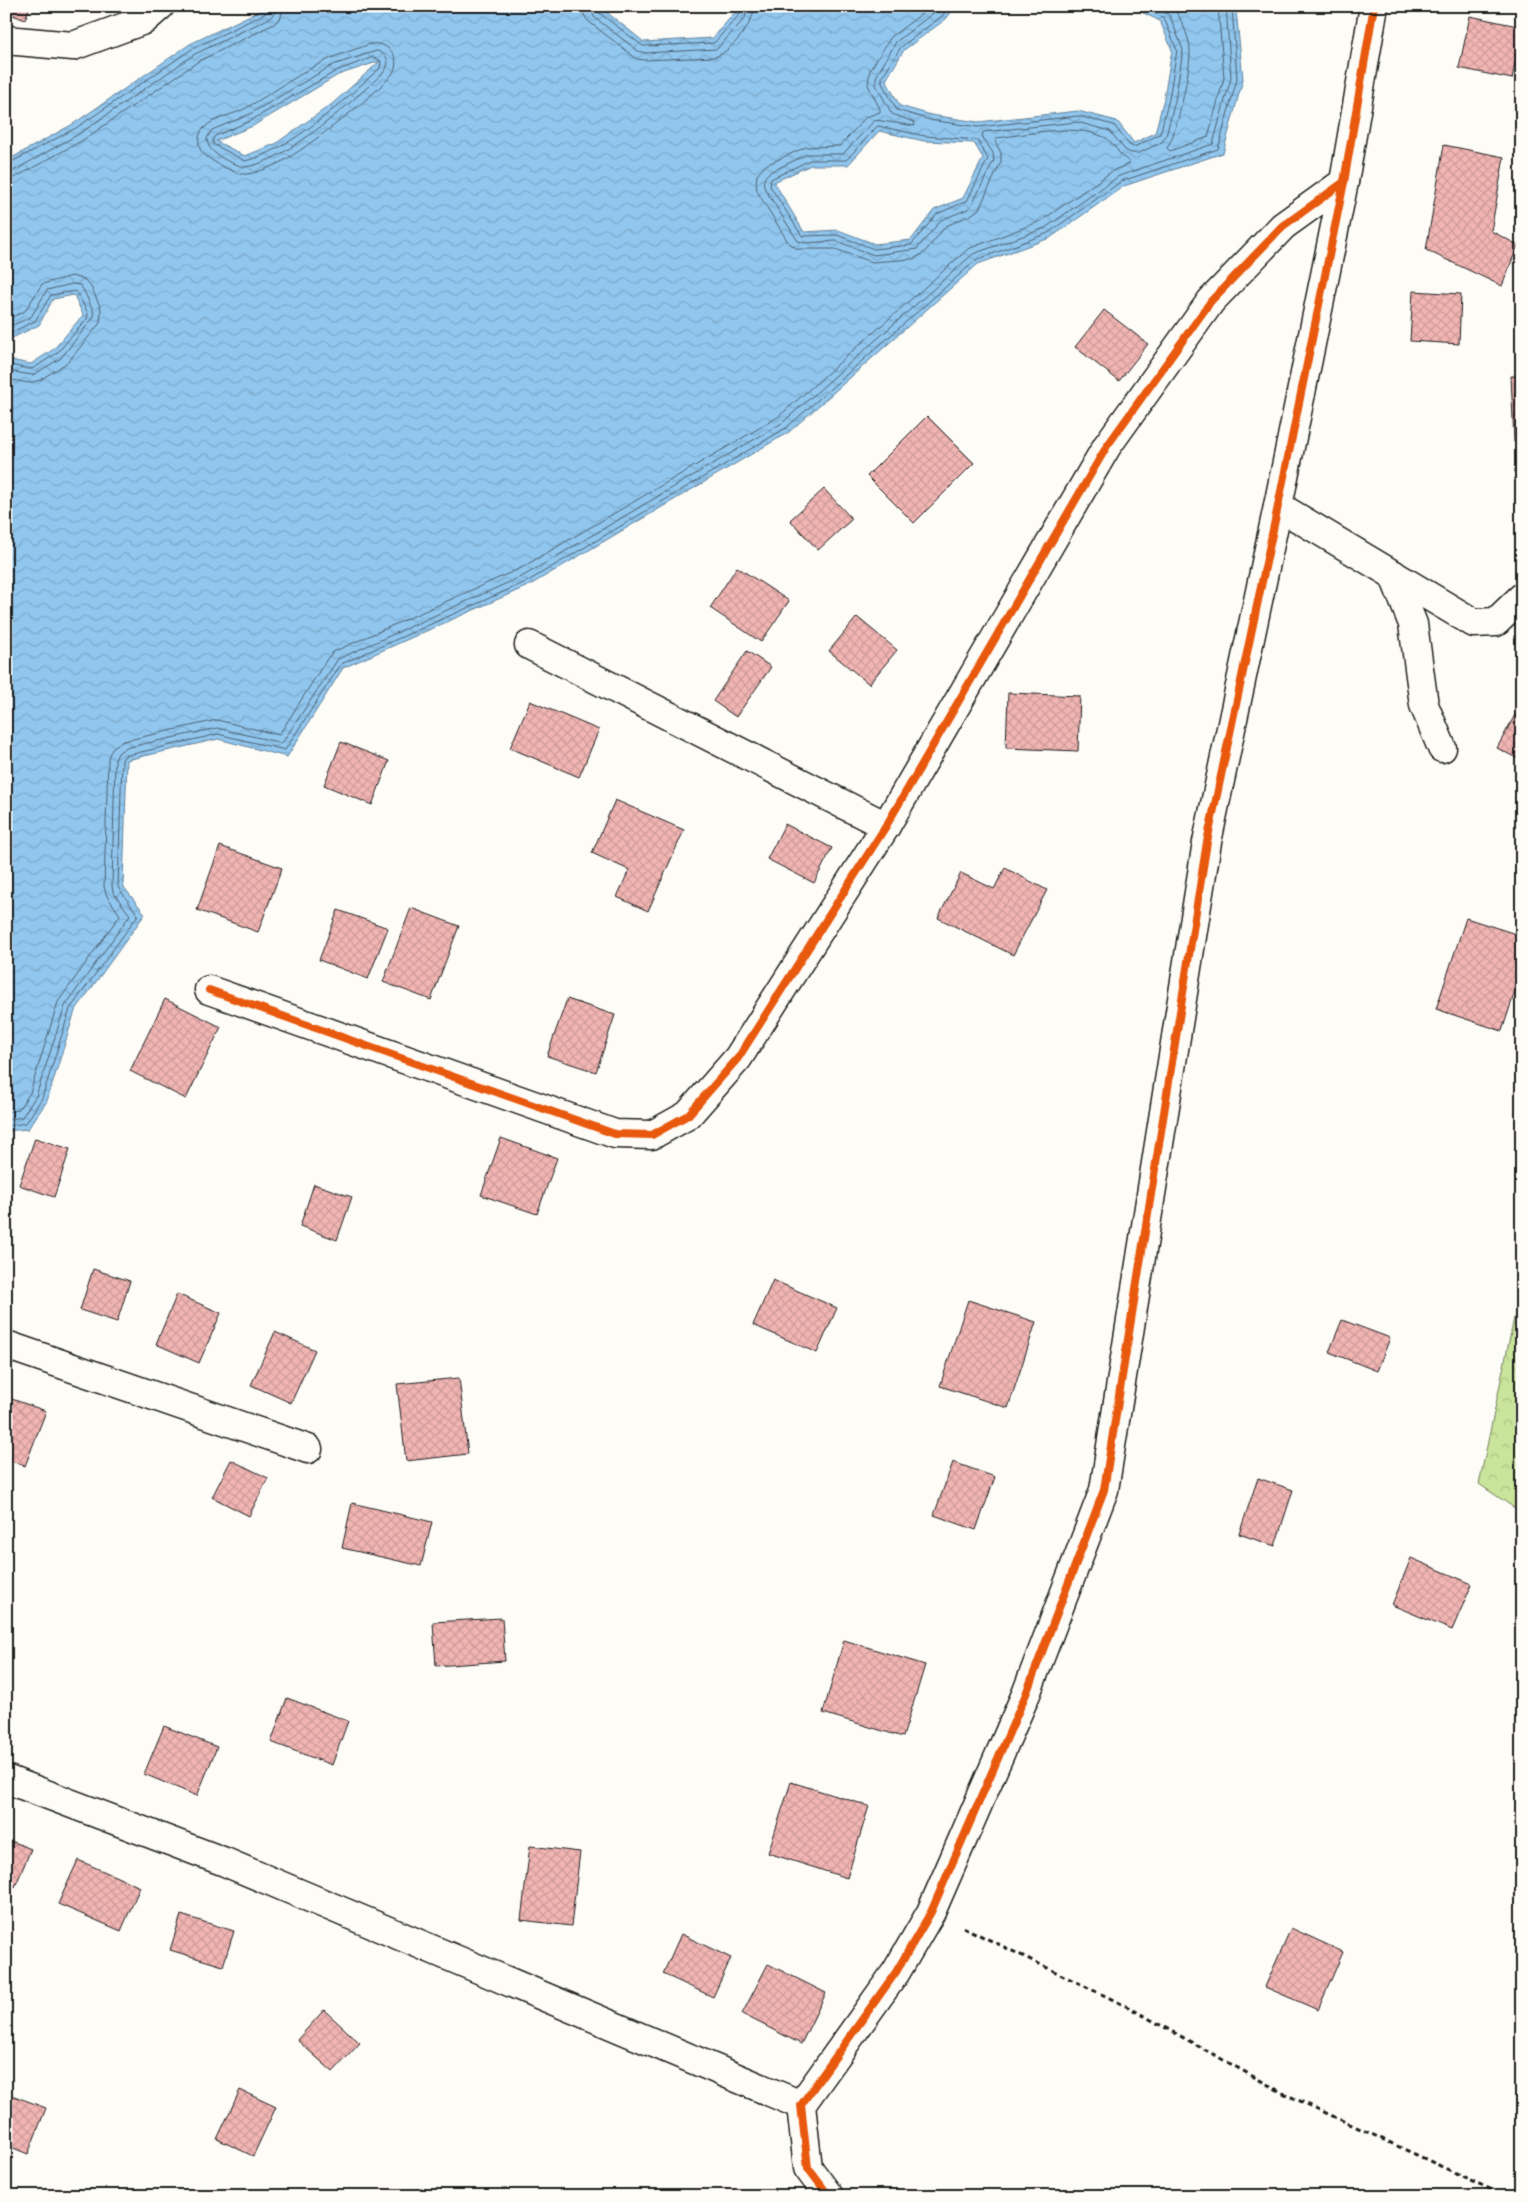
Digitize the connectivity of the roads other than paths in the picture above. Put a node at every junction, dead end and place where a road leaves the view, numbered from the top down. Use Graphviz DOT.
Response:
graph roads {
  1 [pos="160,6"];
  2 [pos="1374,6"];
  3 [pos="6,40"];
  4 [pos="1344,182"];
  5 [pos="1278,506"];
  6 [pos="1393,574"];
  7 [pos="1522,597"];
  8 [pos="529,644"];
  9 [pos="1442,748"];
  10 [pos="886,826"];
  11 [pos="209,990"];
  12 [pos="6,1345"];
  13 [pos="308,1449"];
  14 [pos="6,1779"];
  15 [pos="801,2105"];
  16 [pos="829,2196"];
  1 -- 3 [label="street"];
  2 -- 4 [label="street"];
  4 -- 5 [label="street"];
  4 -- 10 [label="street"];
  5 -- 6 [label="street"];
  5 -- 15 [label="street"];
  6 -- 7 [label="street"];
  6 -- 9 [label="street"];
  8 -- 10 [label="street"];
  10 -- 11 [label="street"];
  12 -- 13 [label="street"];
  14 -- 15 [label="street"];
  15 -- 16 [label="street"];
}
